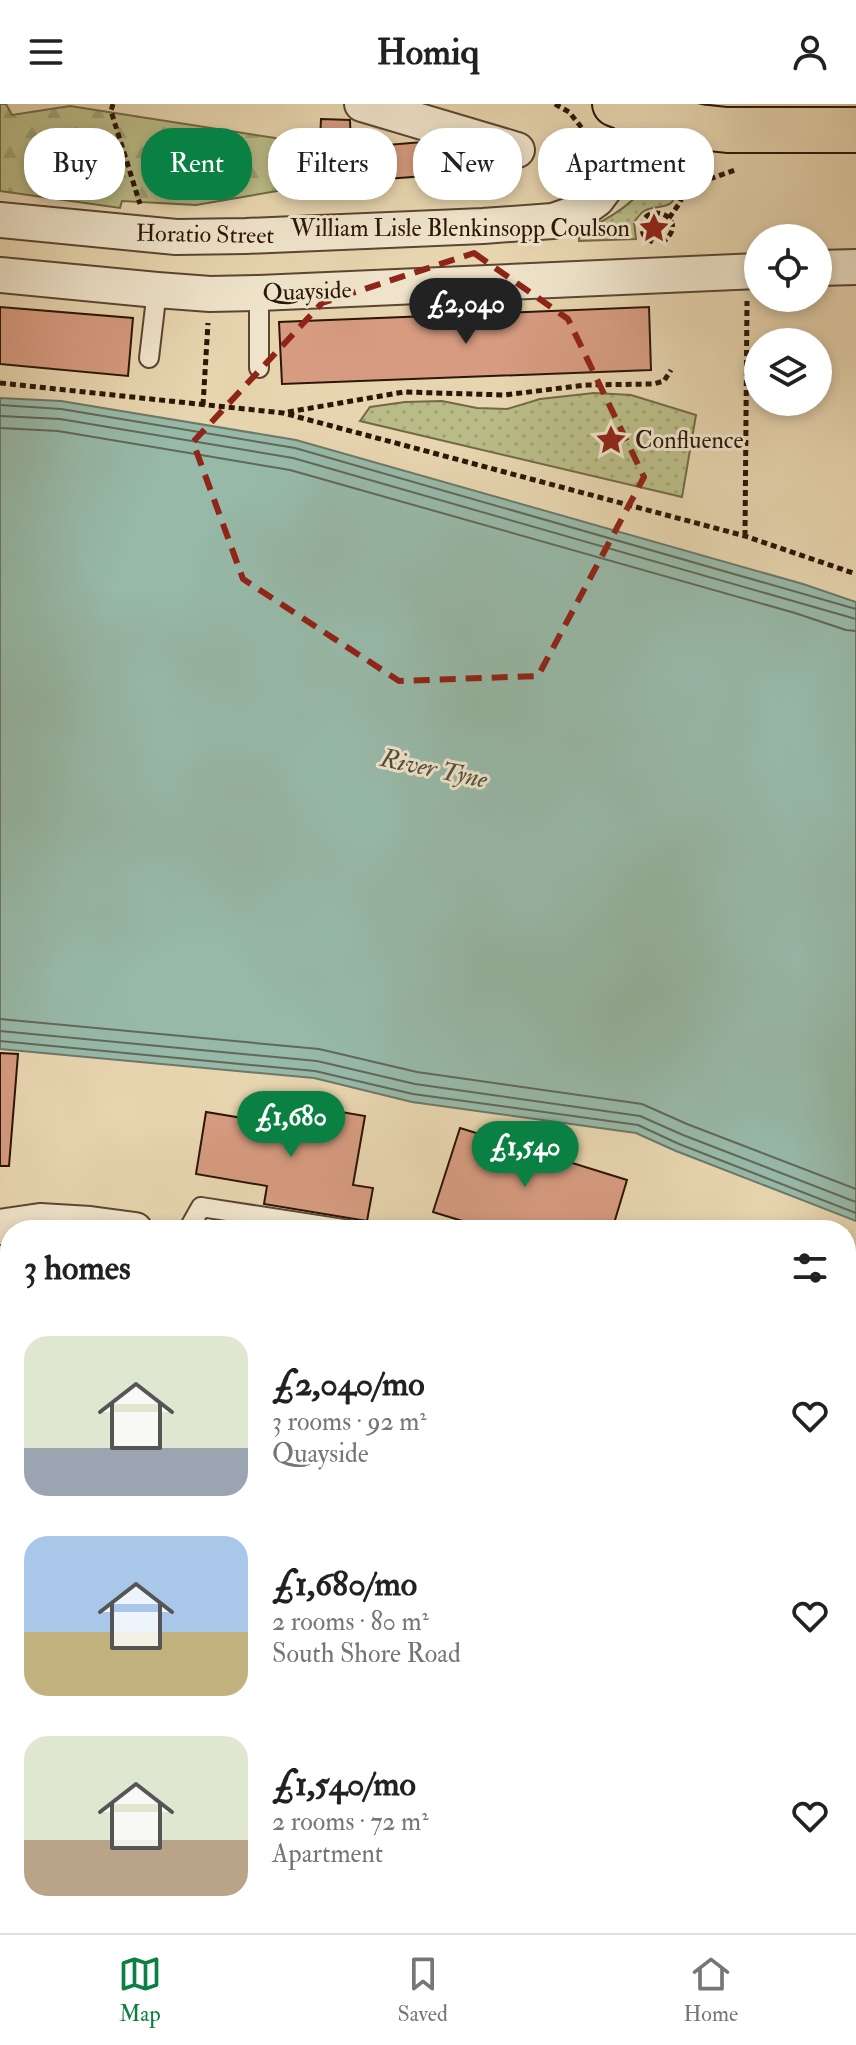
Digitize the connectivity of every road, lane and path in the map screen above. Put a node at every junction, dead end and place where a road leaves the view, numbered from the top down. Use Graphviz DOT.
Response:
graph roads {
  1 [pos="113,104"];
  2 [pos="362,104"];
  3 [pos="625,108"];
  4 [pos="701,116"];
  5 [pos="443,128"];
  6 [pos="856,130"];
  7 [pos="128,205"];
  8 [pos="0,220"];
  9 [pos="654,243"];
  10 [pos="856,267"];
  11 [pos="832,268"];
  12 [pos="744,271"];
  13 [pos="0,275"];
  14 [pos="157,290"];
  15 [pos="259,293"];
  16 [pos="210,294"];
  17 [pos="752,312"];
  18 [pos="149,358"];
  19 [pos="259,368"];
  20 [pos="671,370"];
  21 [pos="0,383"];
  22 [pos="203,405"];
  23 [pos="283,413"];
  24 [pos="745,536"];
  25 [pos="856,574"];
  26 [pos="194,1220"];
  27 [pos="285,1220"];
  1 -- 7 [label="path"];
  2 -- 5 [label="street"];
  3 -- 4 [label="main road"];
  3 -- 8 [label="street, Horatio Street"];
  4 -- 6 [label="main road"];
  9 -- 9 [label="path"];
  10 -- 11 [label="street"];
  12 -- 15 [label="street, Quayside"];
  13 -- 14 [label="street, Quayside"];
  14 -- 16 [label="street, Quayside"];
  14 -- 18 [label="lane"];
  15 -- 16 [label="street, Quayside"];
  15 -- 19 [label="lane"];
  16 -- 22 [label="path"];
  17 -- 24 [label="path"];
  20 -- 23 [label="path"];
  21 -- 22 [label="path"];
  22 -- 23 [label="path"];
  23 -- 24 [label="path"];
  24 -- 25 [label="path"];
  26 -- 27 [label="lane"];
}
